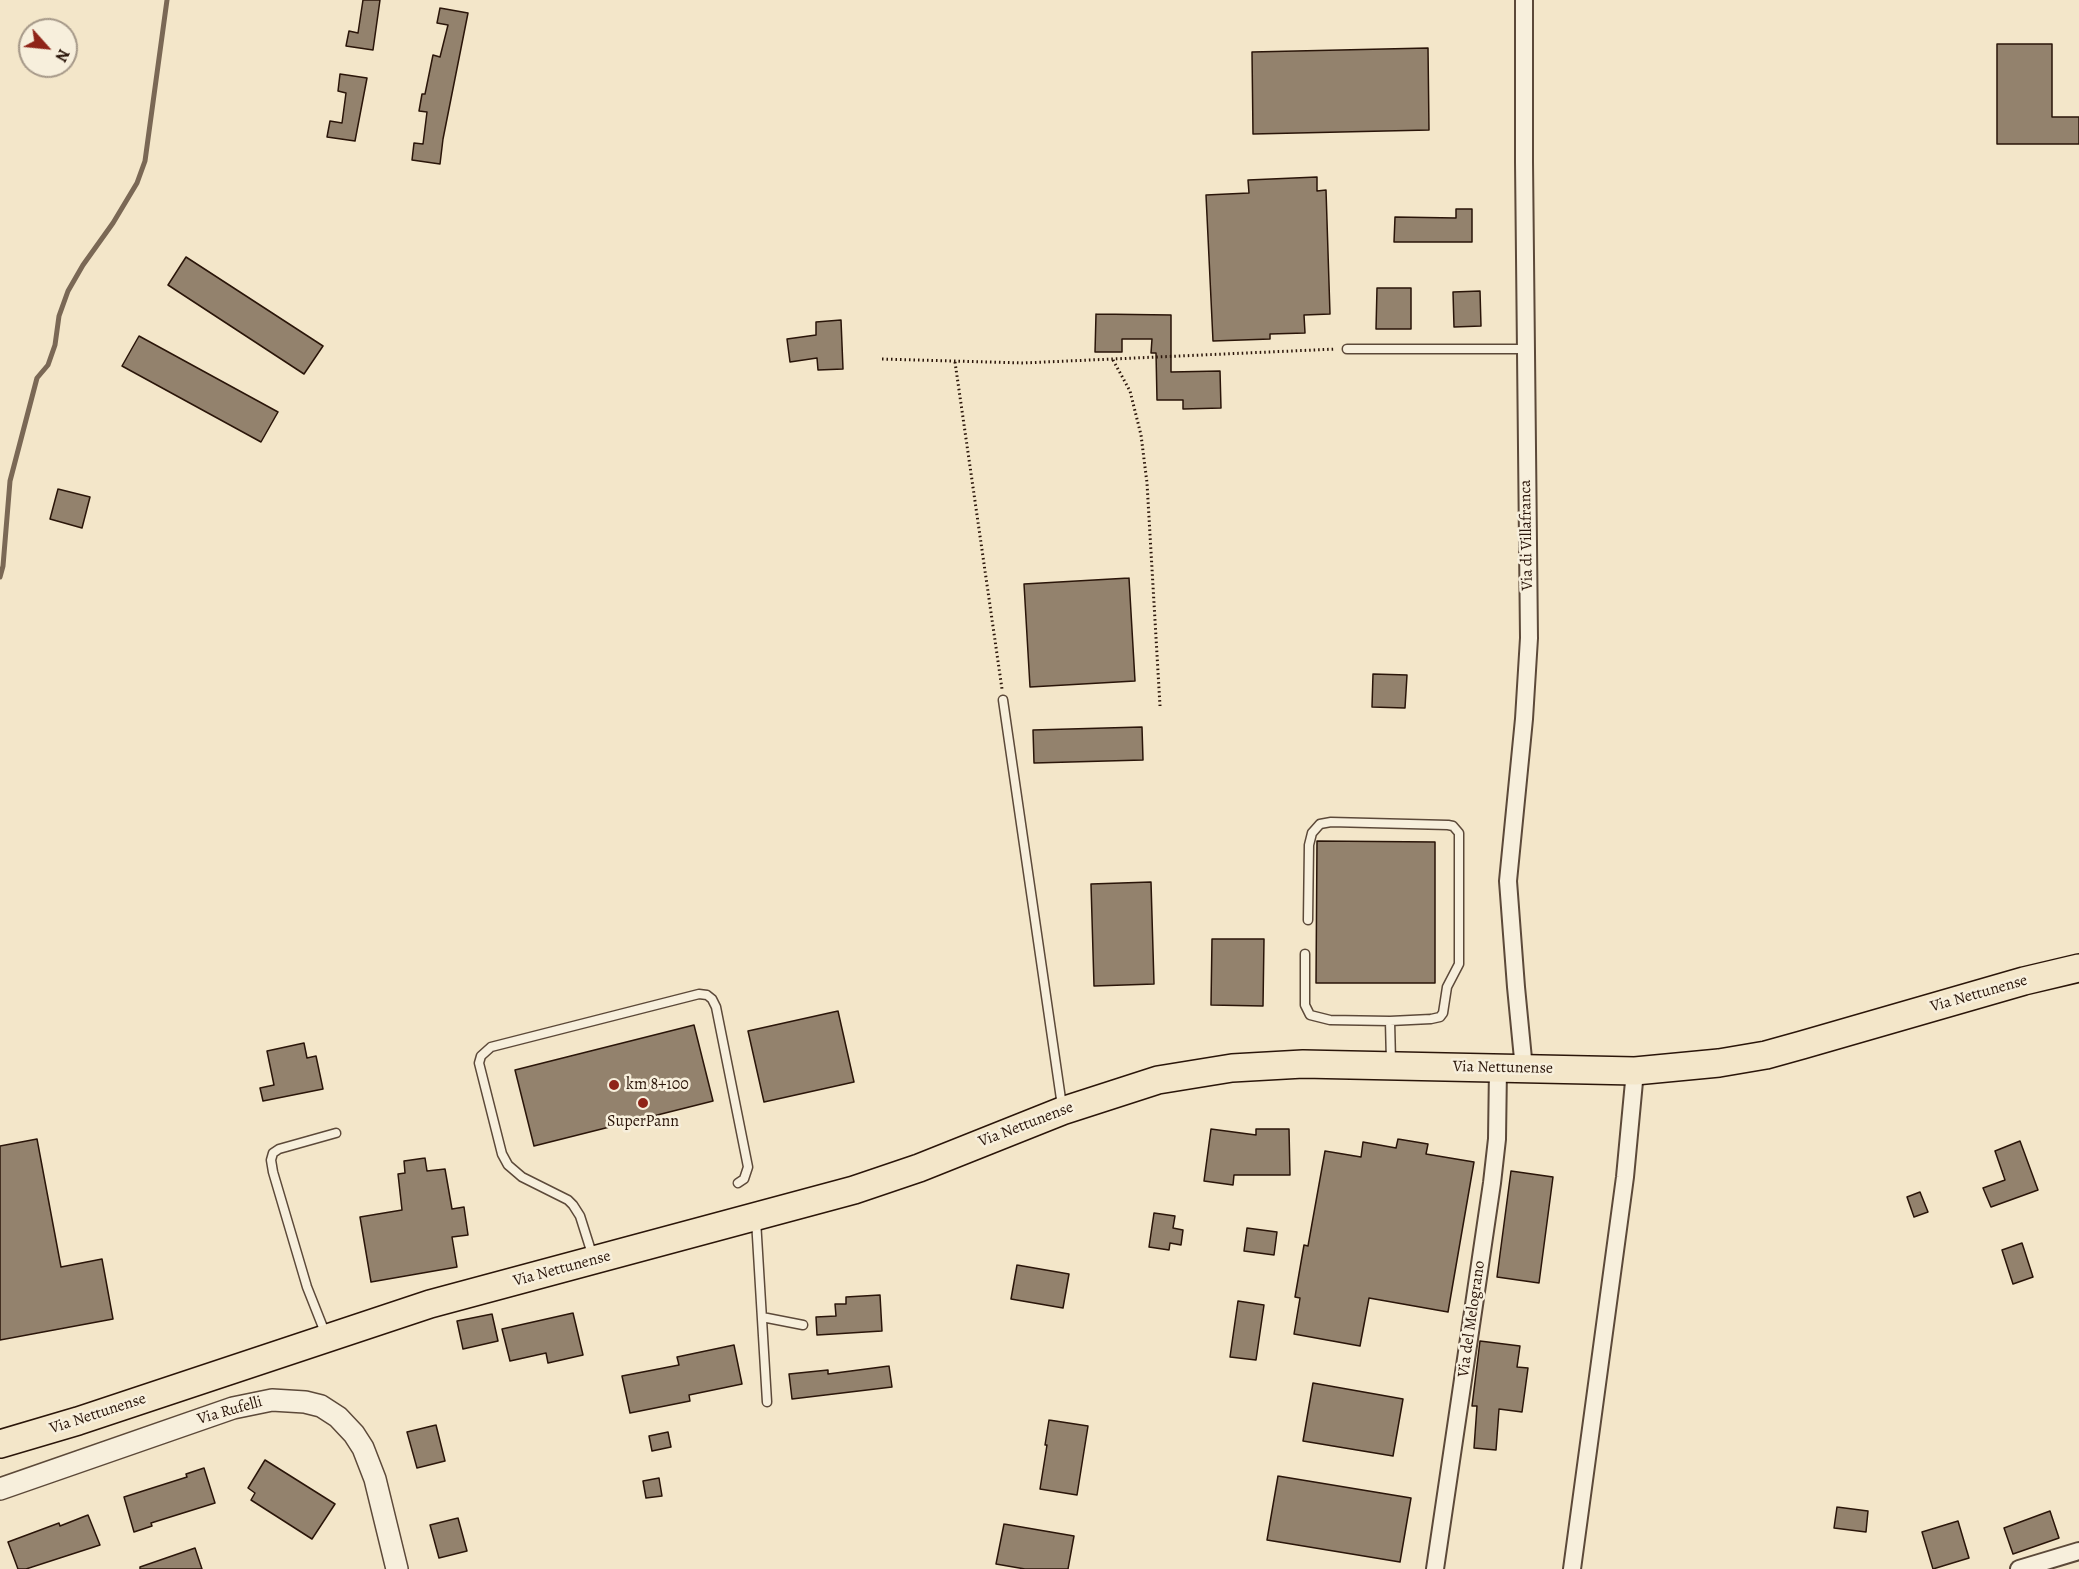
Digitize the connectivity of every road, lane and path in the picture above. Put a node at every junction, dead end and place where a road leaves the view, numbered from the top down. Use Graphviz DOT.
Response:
graph roads {
  1 [pos="1524,0"];
  2 [pos="1347,349"];
  3 [pos="1526,349"];
  4 [pos="882,359"];
  5 [pos="1113,360"];
  6 [pos="955,362"];
  7 [pos="1003,700"];
  8 [pos="1160,706"];
  9 [pos="1308,920"];
  10 [pos="1305,954"];
  11 [pos="2079,968"];
  12 [pos="1390,1021"];
  13 [pos="1391,1065"];
  14 [pos="1511,1069"];
  15 [pos="1635,1071"];
  16 [pos="1062,1111"];
  17 [pos="336,1133"];
  18 [pos="738,1183"];
  19 [pos="755,1217"];
  20 [pos="594,1260"];
  21 [pos="762,1317"];
  22 [pos="803,1325"];
  23 [pos="328,1338"];
  24 [pos="767,1402"];
  25 [pos="0,1444"];
  26 [pos="0,1489"];
  27 [pos="2079,1551"];
  28 [pos="397,1569"];
  29 [pos="1435,1569"];
  30 [pos="1572,1569"];
  31 [pos="2019,1569"];
  1 -- 3 [label="street, Via di Villafranca"];
  2 -- 3 [label="lane"];
  2 -- 5 [label="path"];
  3 -- 14 [label="street, Via di Villafranca"];
  4 -- 6 [label="path"];
  5 -- 6 [label="path"];
  5 -- 8 [label="path"];
  6 -- 7 [label="path"];
  7 -- 16 [label="lane"];
  9 -- 12 [label="lane"];
  10 -- 12 [label="lane"];
  11 -- 15 [label="main road, Via Nettunense"];
  12 -- 13 [label="lane"];
  13 -- 14 [label="main road, Via Nettunense"];
  13 -- 16 [label="main road, Via Nettunense"];
  14 -- 15 [label="main road, Via Nettunense"];
  14 -- 29 [label="street, Via del Melograno"];
  15 -- 30 [label="street"];
  16 -- 19 [label="main road, Via Nettunense"];
  17 -- 23 [label="lane"];
  18 -- 20 [label="lane"];
  19 -- 20 [label="main road, Via Nettunense"];
  19 -- 21 [label="lane"];
  20 -- 23 [label="main road, Via Nettunense"];
  21 -- 22 [label="lane"];
  21 -- 24 [label="lane"];
  23 -- 25 [label="main road, Via Nettunense"];
  26 -- 28 [label="street, Via Rufelli"];
  27 -- 31 [label="street"];
}
